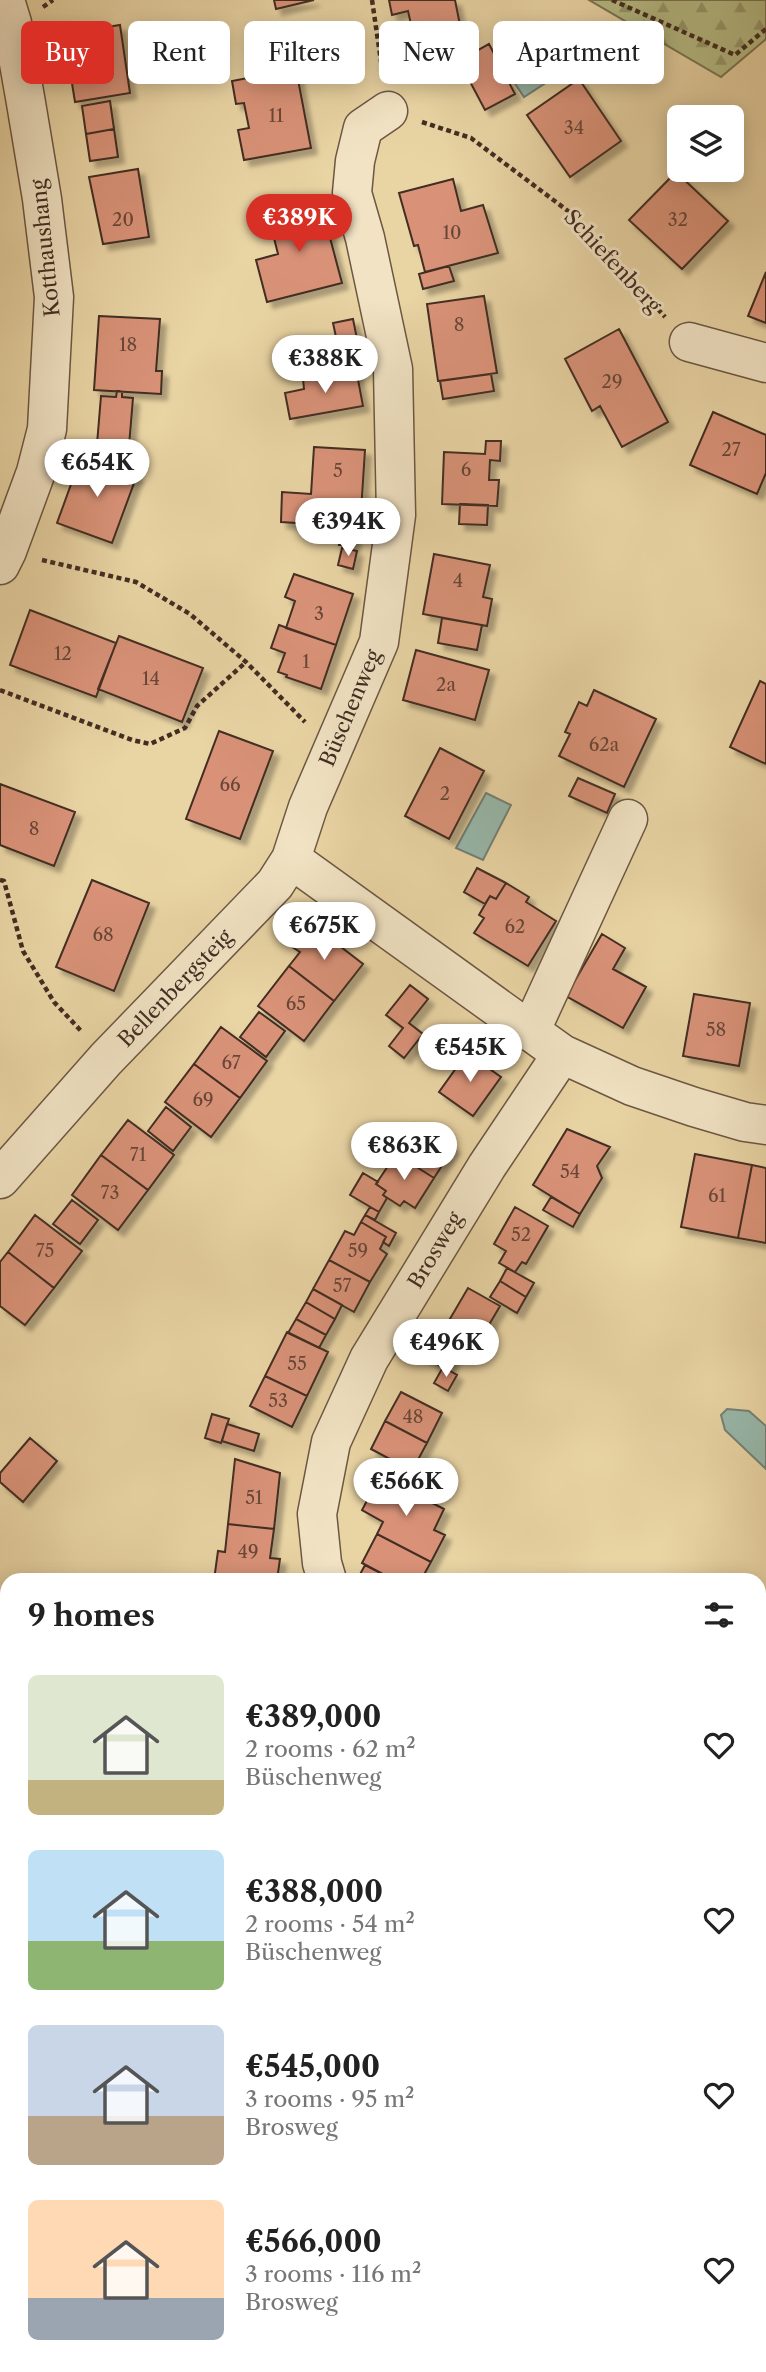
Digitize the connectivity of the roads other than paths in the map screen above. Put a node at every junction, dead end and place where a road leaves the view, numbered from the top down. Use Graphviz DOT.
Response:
graph roads {
  1 [pos="4,8"];
  2 [pos="388,111"];
  3 [pos="689,342"];
  4 [pos="766,363"];
  5 [pos="4,558"];
  6 [pos="628,819"];
  7 [pos="291,859"];
  8 [pos="530,1032"];
  9 [pos="562,1054"];
  10 [pos="766,1125"];
  11 [pos="0,1179"];
  12 [pos="325,1573"];
  1 -- 5 [label="street, Kotthaushang"];
  2 -- 7 [label="street, Büschenweg"];
  3 -- 4 [label="street"];
  6 -- 8 [label="street"];
  7 -- 8 [label="street"];
  7 -- 11 [label="street, Bellenbergsteig"];
  8 -- 9 [label="street"];
  9 -- 10 [label="street"];
  9 -- 12 [label="street, Brosweg"];
}
